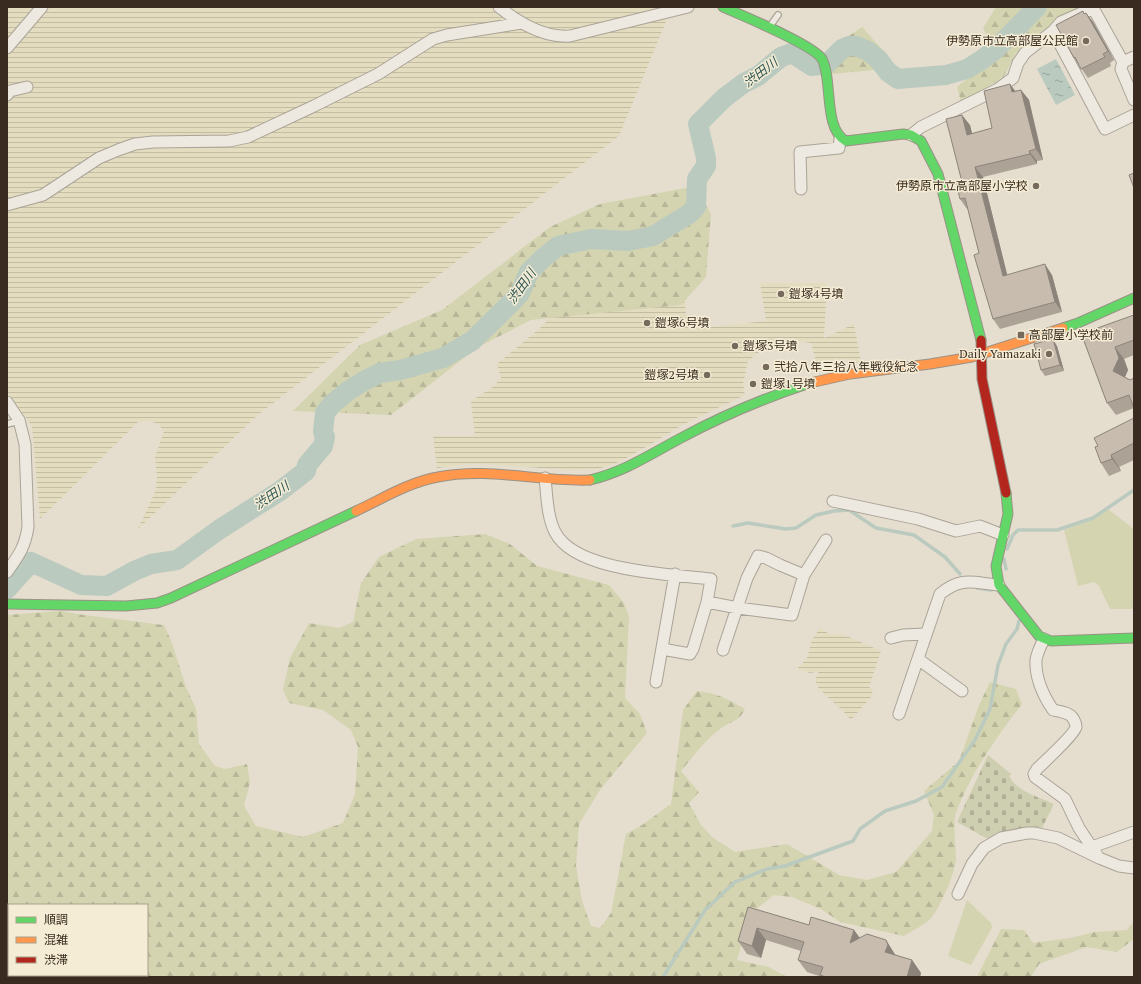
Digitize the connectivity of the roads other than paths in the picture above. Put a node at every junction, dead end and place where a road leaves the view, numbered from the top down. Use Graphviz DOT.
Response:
graph roads {
  1 [pos="42,7"];
  2 [pos="499,7"];
  3 [pos="688,7"];
  4 [pos="724,7"];
  5 [pos="778,15"];
  6 [pos="522,23"];
  7 [pos="769,27"];
  8 [pos="1053,31"];
  9 [pos="7,48"];
  10 [pos="1134,57"];
  11 [pos="1124,62"];
  12 [pos="27,87"];
  13 [pos="7,95"];
  14 [pos="1134,100"];
  15 [pos="1134,115"];
  16 [pos="911,135"];
  17 [pos="840,138"];
  18 [pos="801,189"];
  19 [pos="7,205"];
  20 [pos="1134,298"];
  21 [pos="982,353"];
  22 [pos="7,402"];
  23 [pos="20,421"];
  24 [pos="7,424"];
  25 [pos="545,478"];
  26 [pos="833,502"];
  27 [pos="1003,535"];
  28 [pos="826,540"];
  29 [pos="7,572"];
  30 [pos="675,574"];
  31 [pos="804,575"];
  32 [pos="999,585"];
  33 [pos="707,602"];
  34 [pos="7,604"];
  35 [pos="738,608"];
  36 [pos="925,634"];
  37 [pos="891,638"];
  38 [pos="1134,638"];
  39 [pos="1044,639"];
  40 [pos="662,649"];
  41 [pos="723,650"];
  42 [pos="918,659"];
  43 [pos="656,682"];
  44 [pos="962,691"];
  45 [pos="899,714"];
  46 [pos="1134,832"];
  47 [pos="1092,847"];
  48 [pos="1099,858"];
  49 [pos="1134,868"];
  50 [pos="958,894"];
  1 -- 9 [label="street"];
  2 -- 6 [label="street"];
  3 -- 6 [label="street"];
  4 -- 7 [label="street"];
  5 -- 7 [label="lane"];
  6 -- 19 [label="street"];
  7 -- 17 [label="street"];
  8 -- 11 [label="street"];
  8 -- 15 [label="street"];
  8 -- 16 [label="street"];
  10 -- 11 [label="street"];
  11 -- 14 [label="street"];
  12 -- 13 [label="street"];
  16 -- 17 [label="street"];
  16 -- 21 [label="street"];
  17 -- 18 [label="street"];
  20 -- 21 [label="street"];
  21 -- 25 [label="street"];
  21 -- 27 [label="street"];
  22 -- 23 [label="street"];
  23 -- 24 [label="lane"];
  23 -- 29 [label="street"];
  25 -- 30 [label="street"];
  25 -- 34 [label="street"];
  26 -- 27 [label="street"];
  27 -- 32 [label="street"];
  28 -- 31 [label="street"];
  30 -- 33 [label="street"];
  30 -- 40 [label="street"];
  31 -- 35 [label="street"];
  31 -- 35 [label="street"];
  32 -- 36 [label="street"];
  32 -- 39 [label="street"];
  33 -- 35 [label="street"];
  33 -- 40 [label="street"];
  35 -- 41 [label="street"];
  36 -- 37 [label="street"];
  36 -- 42 [label="street"];
  38 -- 39 [label="street"];
  39 -- 47 [label="street"];
  40 -- 43 [label="street"];
  42 -- 44 [label="street"];
  42 -- 45 [label="street"];
  46 -- 47 [label="street"];
  47 -- 48 [label="street"];
  48 -- 49 [label="street"];
  48 -- 50 [label="street"];
}
